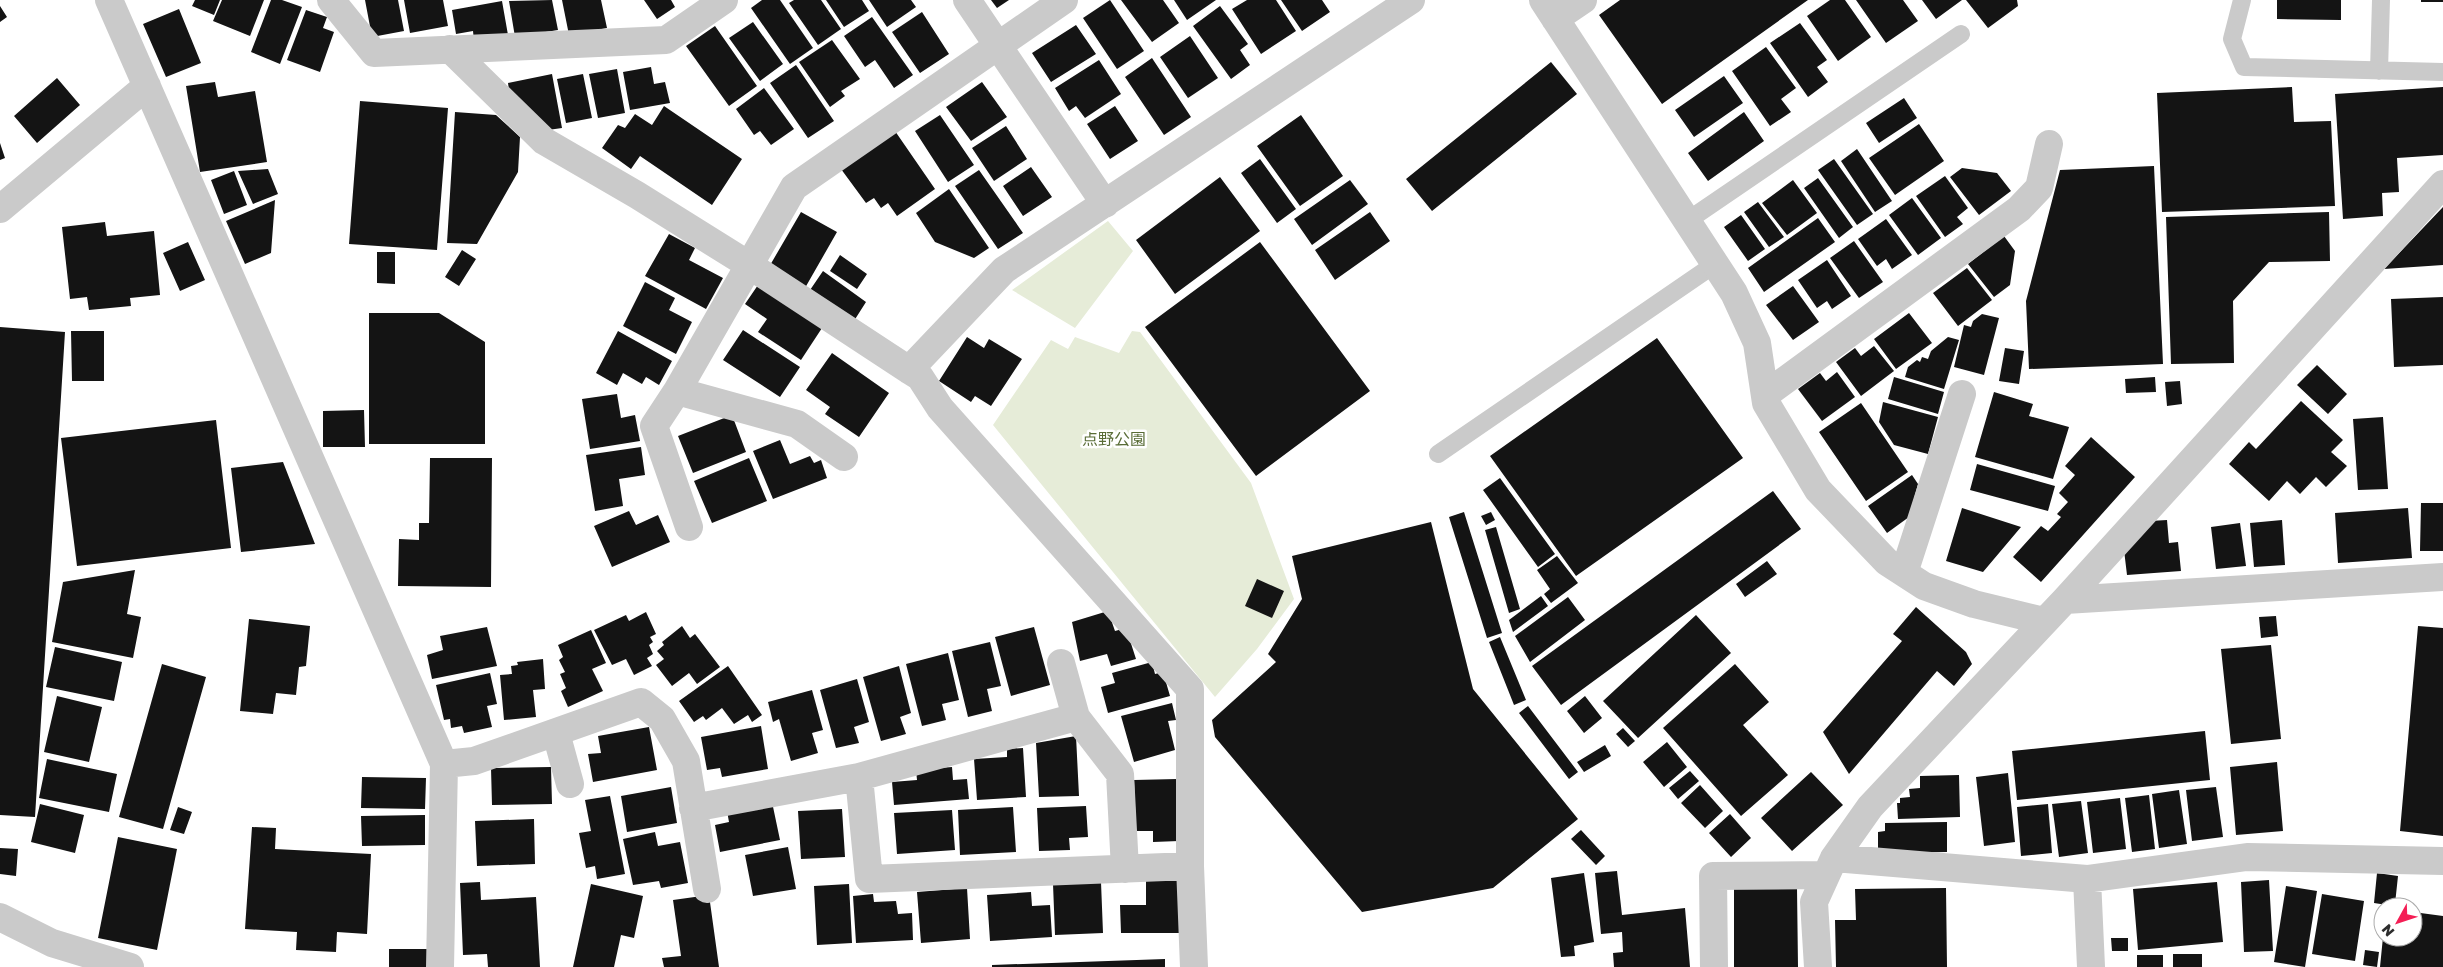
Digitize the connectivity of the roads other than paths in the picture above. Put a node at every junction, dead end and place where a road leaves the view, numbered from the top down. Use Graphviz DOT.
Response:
graph roads {
  1 [pos="109,0"];
  2 [pos="331,0"];
  3 [pos="724,0"];
  4 [pos="967,0"];
  5 [pos="1064,0"];
  6 [pos="1411,0"];
  7 [pos="1583,0"];
  8 [pos="2242,0"];
  9 [pos="2381,0"];
  10 [pos="1549,9"];
  11 [pos="1960,34"];
  12 [pos="1000,46"];
  13 [pos="450,49"];
  14 [pos="2379,70"];
  15 [pos="2443,72"];
  16 [pos="147,86"];
  17 [pos="2049,144"];
  18 [pos="2443,184"];
  19 [pos="1105,204"];
  20 [pos="0,209"];
  21 [pos="1688,221"];
  22 [pos="1715,264"];
  23 [pos="749,265"];
  24 [pos="909,370"];
  25 [pos="677,391"];
  26 [pos="1962,394"];
  27 [pos="1765,395"];
  28 [pos="1438,454"];
  29 [pos="844,457"];
  30 [pos="689,527"];
  31 [pos="1904,573"];
  32 [pos="2443,577"];
  33 [pos="2065,600"];
  34 [pos="2044,621"];
  35 [pos="1061,663"];
  36 [pos="1076,717"];
  37 [pos="556,733"];
  38 [pos="444,764"];
  39 [pos="859,777"];
  40 [pos="570,784"];
  41 [pos="693,808"];
  42 [pos="2443,861"];
  43 [pos="1190,866"];
  44 [pos="1830,867"];
  45 [pos="1124,869"];
  46 [pos="2087,879"];
  47 [pos="707,890"];
  48 [pos="0,917"];
  49 [pos="130,967"];
  50 [pos="440,967"];
  51 [pos="1194,967"];
  52 [pos="1714,967"];
  53 [pos="1818,967"];
  54 [pos="2091,967"];
  1 -- 16 [label="street"];
  2 -- 13 [label="street"];
  3 -- 13 [label="street"];
  4 -- 12 [label="street"];
  5 -- 12 [label="street"];
  6 -- 19 [label="street"];
  7 -- 10 [label="street"];
  8 -- 14 [label="lane"];
  9 -- 14 [label="lane"];
  10 -- 21 [label="street"];
  11 -- 21 [label="lane"];
  12 -- 19 [label="street"];
  12 -- 23 [label="street"];
  13 -- 23 [label="street"];
  14 -- 15 [label="lane"];
  16 -- 20 [label="street"];
  16 -- 38 [label="street"];
  17 -- 27 [label="street"];
  18 -- 33 [label="street"];
  19 -- 24 [label="street"];
  21 -- 22 [label="street"];
  22 -- 27 [label="street"];
  22 -- 28 [label="lane"];
  23 -- 24 [label="street"];
  23 -- 25 [label="street"];
  24 -- 43 [label="street"];
  25 -- 29 [label="street"];
  25 -- 30 [label="street"];
  26 -- 31 [label="street"];
  27 -- 31 [label="street"];
  31 -- 34 [label="street"];
  32 -- 33 [label="street"];
  33 -- 34 [label="street"];
  34 -- 44 [label="street"];
  35 -- 36 [label="street"];
  36 -- 39 [label="street"];
  36 -- 45 [label="street"];
  37 -- 38 [label="street"];
  37 -- 40 [label="street"];
  37 -- 41 [label="street"];
  38 -- 50 [label="street"];
  39 -- 41 [label="street"];
  39 -- 45 [label="street"];
  41 -- 47 [label="street"];
  42 -- 46 [label="street"];
  43 -- 45 [label="street"];
  43 -- 51 [label="street"];
  44 -- 46 [label="street"];
  44 -- 52 [label="street"];
  44 -- 53 [label="street"];
  46 -- 54 [label="street"];
  48 -- 49 [label="street"];
}
